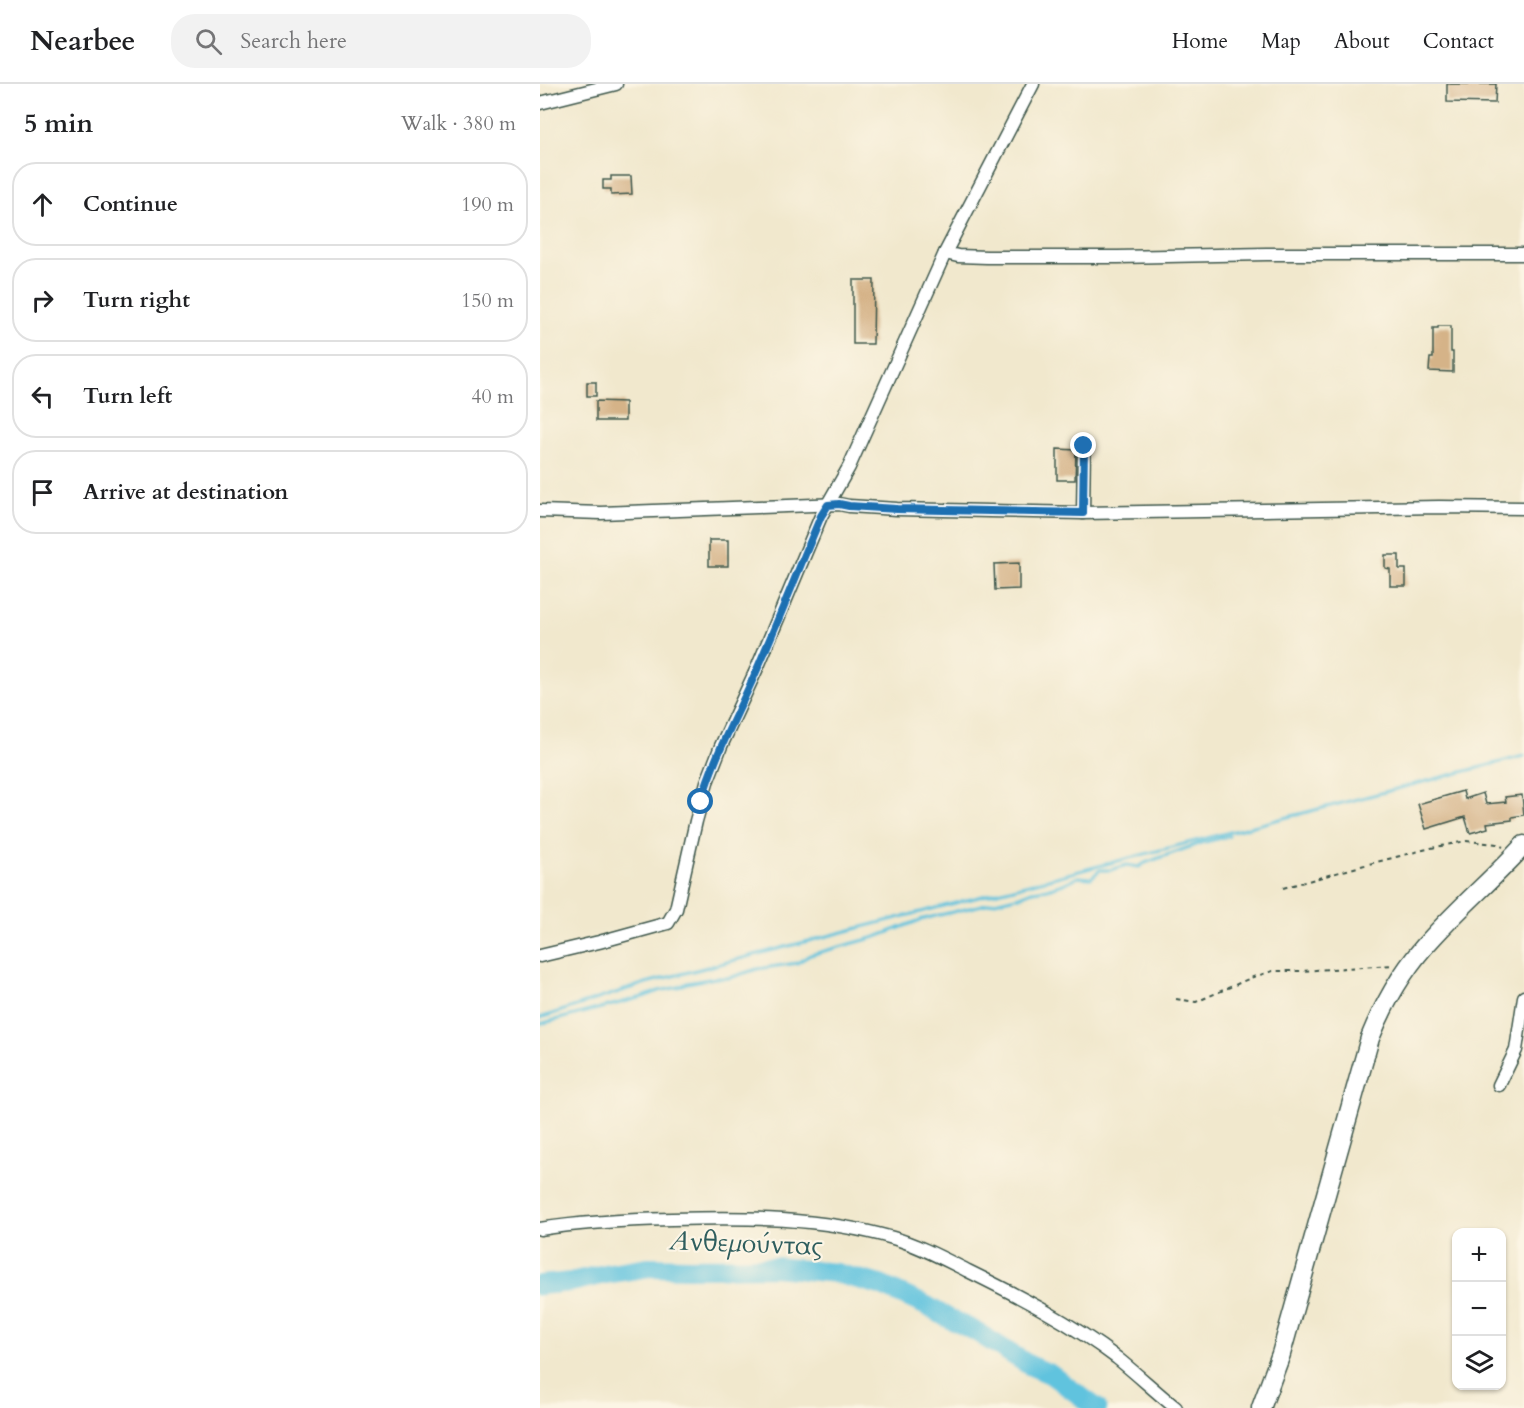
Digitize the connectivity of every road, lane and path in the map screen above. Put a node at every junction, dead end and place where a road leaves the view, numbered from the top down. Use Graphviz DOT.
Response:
graph roads {
  1 [pos="616,84"];
  2 [pos="1033,84"];
  3 [pos="540,103"];
  4 [pos="945,253"];
  5 [pos="1524,254"];
  6 [pos="1084,446"];
  7 [pos="828,505"];
  8 [pos="1524,508"];
  9 [pos="540,511"];
  10 [pos="1083,513"];
  11 [pos="1520,849"];
  12 [pos="1283,888"];
  13 [pos="540,956"];
  14 [pos="1410,964"];
  15 [pos="1524,997"];
  16 [pos="1176,999"];
  17 [pos="1521,1036"];
  18 [pos="1499,1085"];
  19 [pos="540,1229"];
  20 [pos="1176,1408"];
  21 [pos="1262,1408"];
  1 -- 3 [label="street"];
  2 -- 4 [label="street"];
  4 -- 5 [label="street"];
  4 -- 7 [label="street"];
  6 -- 10 [label="street"];
  7 -- 9 [label="street"];
  7 -- 10 [label="street"];
  7 -- 13 [label="street"];
  8 -- 10 [label="street"];
  11 -- 12 [label="path"];
  11 -- 14 [label="street"];
  14 -- 16 [label="path"];
  14 -- 21 [label="street"];
  15 -- 17 [label="street"];
  17 -- 18 [label="street"];
  19 -- 20 [label="street"];
}
